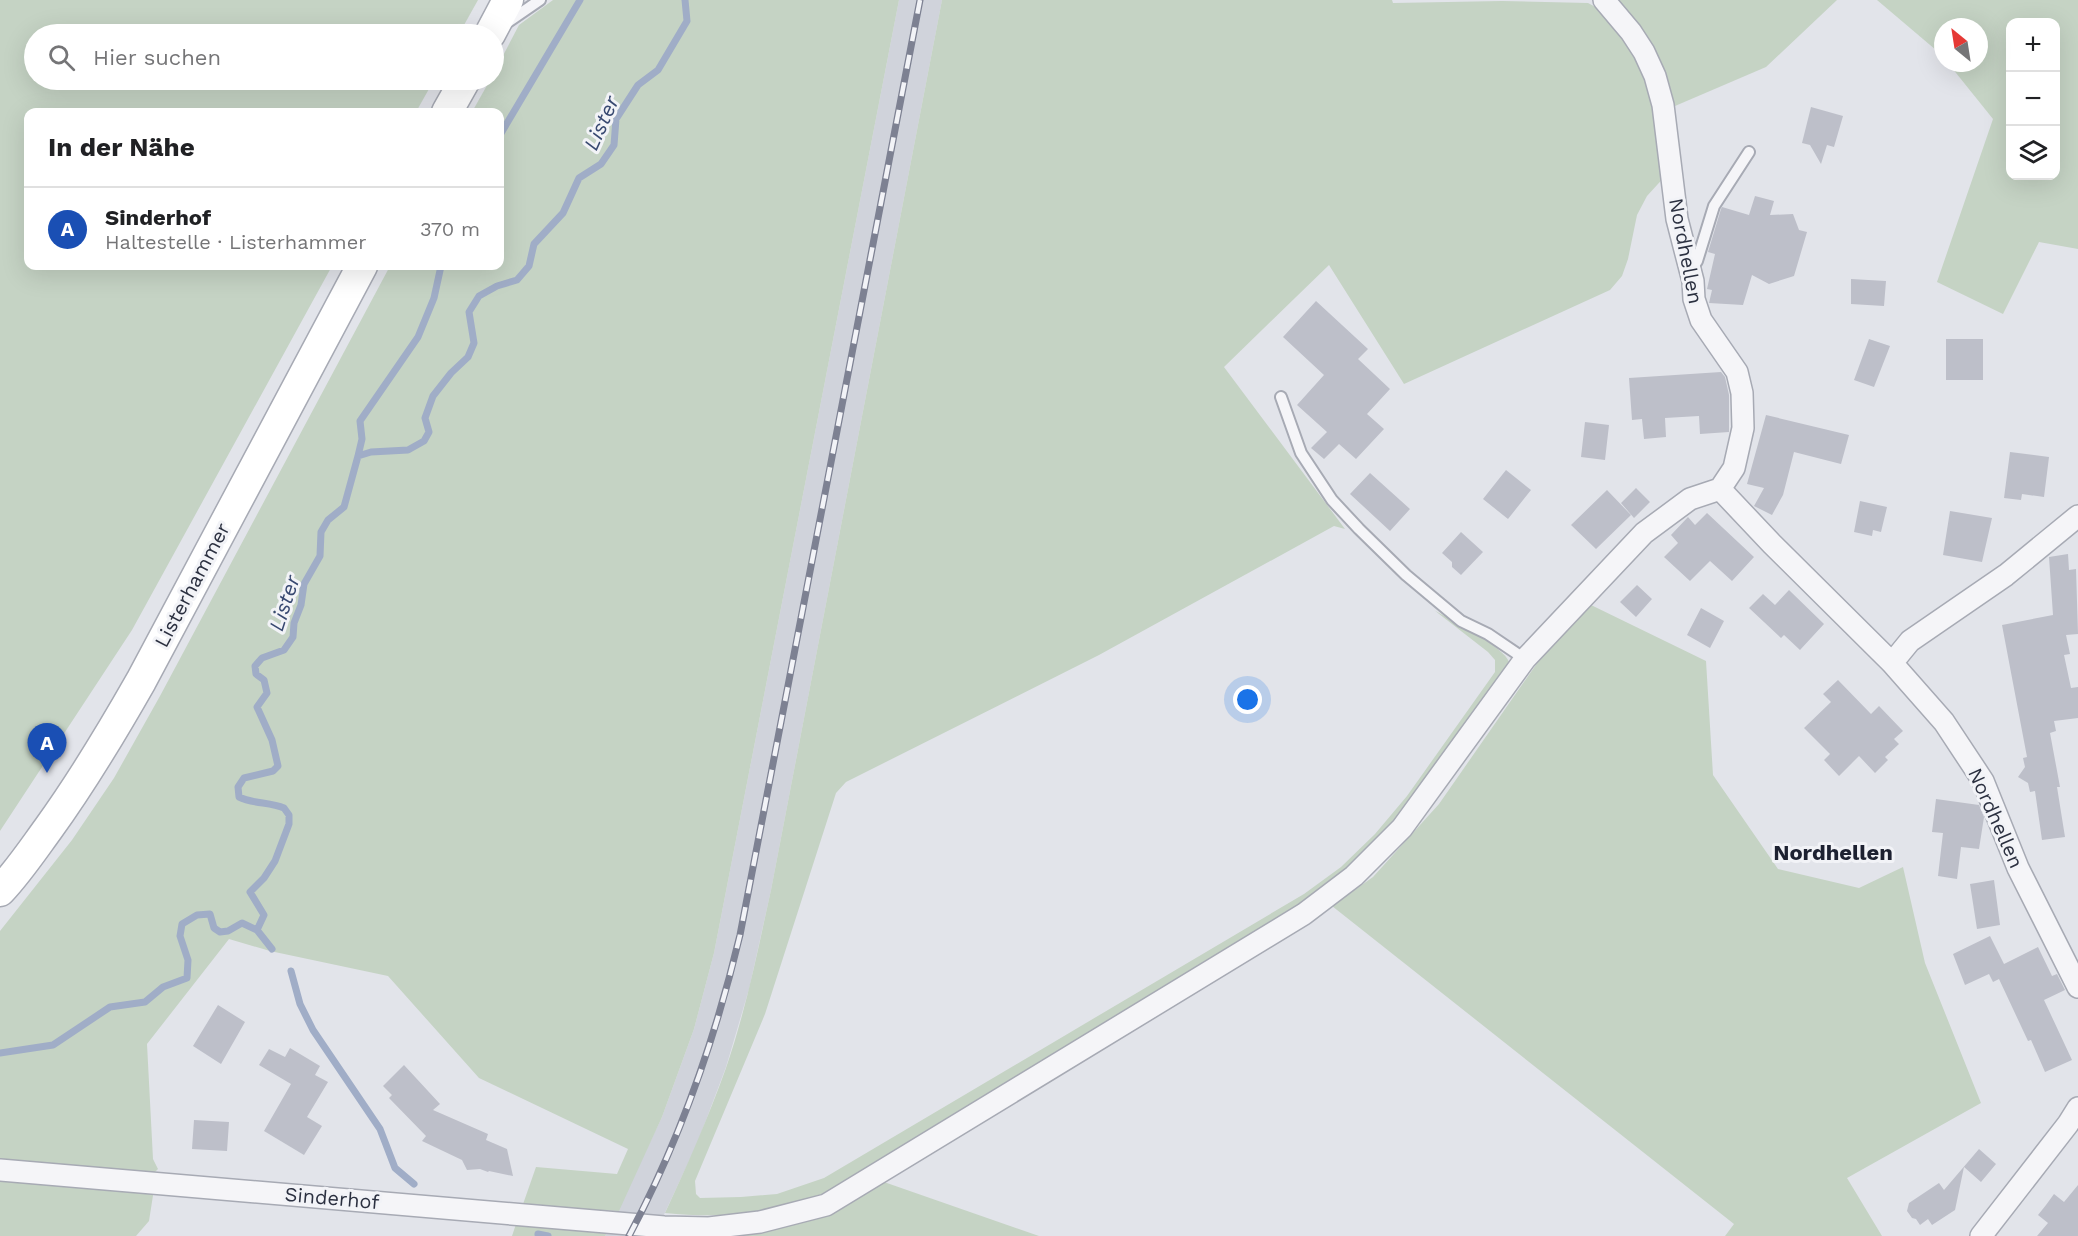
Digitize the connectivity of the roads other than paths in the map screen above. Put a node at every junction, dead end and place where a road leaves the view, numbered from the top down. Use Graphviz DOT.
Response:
graph roads {
  1 [pos="508,0"];
  2 [pos="540,0"];
  3 [pos="1604,0"];
  4 [pos="495,24"];
  5 [pos="504,24"];
  6 [pos="459,90"];
  7 [pos="449,108"];
  8 [pos="1749,152"];
  9 [pos="360,270"];
  10 [pos="1691,270"];
  11 [pos="1281,397"];
  12 [pos="1720,489"];
  13 [pos="2078,516"];
  14 [pos="1526,659"];
  15 [pos="1892,663"];
  16 [pos="0,891"];
  17 [pos="2078,987"];
  18 [pos="2078,1108"];
  19 [pos="0,1170"];
  20 [pos="1980,1236"];
  1 -- 4 [label="main road"];
  2 -- 5 [label="lane"];
  3 -- 10 [label="street, Nordhellen"];
  6 -- 7 [label="main road"];
  8 -- 10 [label="lane"];
  9 -- 16 [label="main road, Listerhammer"];
  10 -- 12 [label="street, Nordhellen"];
  11 -- 14 [label="lane"];
  12 -- 14 [label="street"];
  12 -- 15 [label="street, Nordhellen"];
  13 -- 15 [label="street"];
  14 -- 19 [label="street, Sinderhof"];
  15 -- 17 [label="street, Nordhellen"];
  18 -- 20 [label="street"];
}
